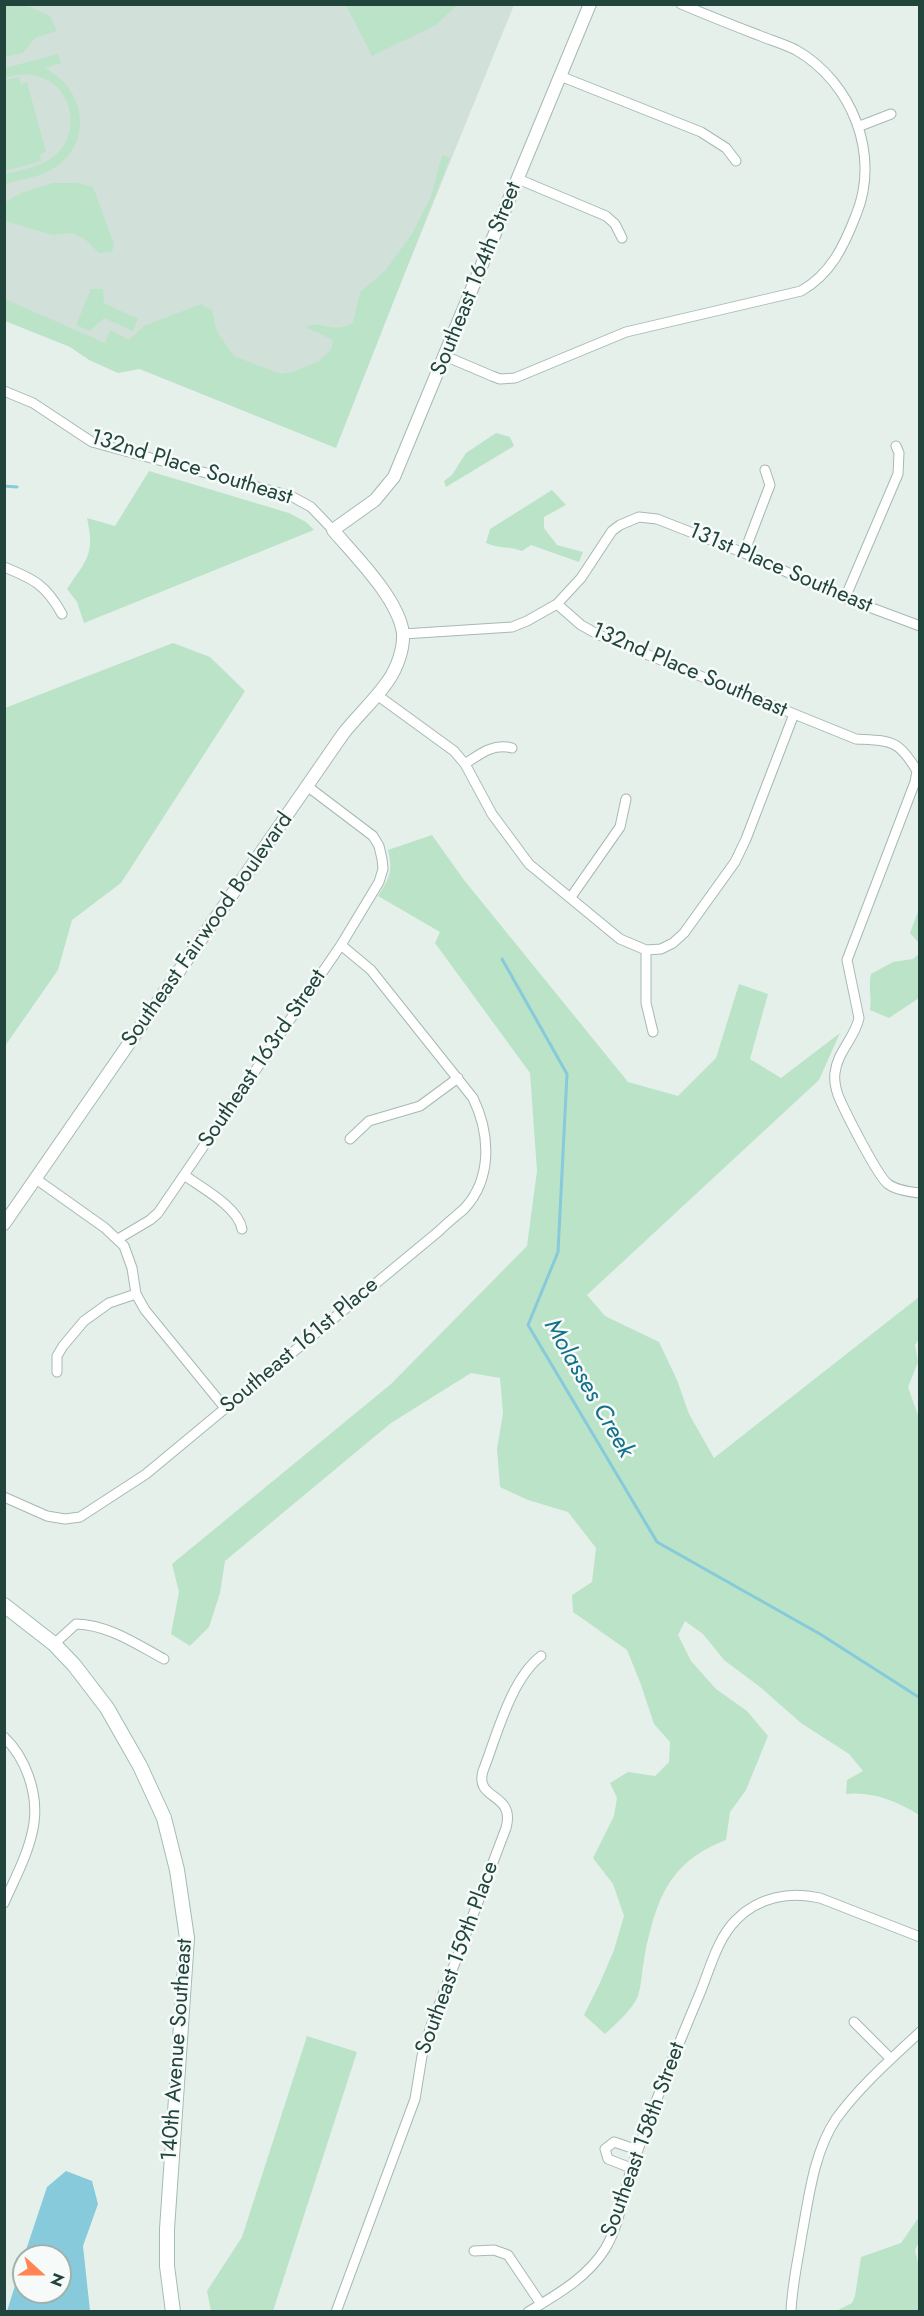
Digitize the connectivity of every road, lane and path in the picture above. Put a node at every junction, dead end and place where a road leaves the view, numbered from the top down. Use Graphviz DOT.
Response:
graph roads {
  1 [pos="590,4"];
  2 [pos="681,4"];
  3 [pos="560,76"];
  4 [pos="891,114"];
  5 [pos="860,126"];
  6 [pos="736,161"];
  7 [pos="518,179"];
  8 [pos="622,238"];
  9 [pos="445,356"];
  10 [pos="4,391"];
  11 [pos="896,446"];
  12 [pos="765,470"];
  13 [pos="333,530"];
  14 [pos="744,553"];
  15 [pos="4,567"];
  16 [pos="845,598"];
  17 [pos="557,604"];
  18 [pos="62,614"];
  19 [pos="920,626"];
  20 [pos="403,634"];
  21 [pos="377,695"];
  22 [pos="794,714"];
  23 [pos="512,748"];
  24 [pos="465,764"];
  25 [pos="918,770"];
  26 [pos="307,786"];
  27 [pos="626,799"];
  28 [pos="571,897"];
  29 [pos="341,945"];
  30 [pos="646,950"];
  31 [pos="653,1032"];
  32 [pos="458,1078"];
  33 [pos="350,1139"];
  34 [pos="184,1175"];
  35 [pos="36,1179"];
  36 [pos="920,1193"];
  37 [pos="4,1224"];
  38 [pos="242,1230"];
  39 [pos="118,1239"];
  40 [pos="136,1294"];
  41 [pos="57,1372"];
  42 [pos="225,1408"];
  43 [pos="4,1497"];
  44 [pos="4,1605"];
  45 [pos="54,1644"];
  46 [pos="541,1656"];
  47 [pos="164,1659"];
  48 [pos="4,1737"];
  49 [pos="4,1903"];
  50 [pos="920,1937"];
  51 [pos="854,2022"];
  52 [pos="920,2032"];
  53 [pos="891,2059"];
  54 [pos="638,2150"];
  55 [pos="631,2168"];
  56 [pos="474,2251"];
  57 [pos="541,2304"];
  58 [pos="173,2312"];
  59 [pos="336,2312"];
  60 [pos="528,2312"];
  61 [pos="791,2312"];
  1 -- 3 [label="street, Southeast 164th Street"];
  2 -- 5 [label="street"];
  3 -- 6 [label="street"];
  3 -- 7 [label="street, Southeast 164th Street"];
  4 -- 5 [label="street"];
  5 -- 9 [label="street"];
  7 -- 8 [label="street"];
  7 -- 9 [label="street, Southeast 164th Street"];
  9 -- 13 [label="street, Southeast 164th Street"];
  10 -- 13 [label="street, 132nd Place Southeast"];
  11 -- 16 [label="street"];
  12 -- 14 [label="street"];
  13 -- 20 [label="street, 132nd Place Southeast"];
  14 -- 16 [label="street, 131st Place Southeast"];
  14 -- 17 [label="street, 131st Place Southeast"];
  15 -- 18 [label="street"];
  16 -- 19 [label="street, 131st Place Southeast"];
  17 -- 20 [label="street"];
  17 -- 22 [label="street, 132nd Place Southeast"];
  20 -- 21 [label="street, Southeast Fairwood Boulevard"];
  21 -- 24 [label="street"];
  21 -- 26 [label="street, Southeast Fairwood Boulevard"];
  22 -- 25 [label="street, 132nd Place Southeast"];
  22 -- 30 [label="street"];
  23 -- 24 [label="street"];
  24 -- 28 [label="street"];
  25 -- 36 [label="street"];
  26 -- 29 [label="street, Southeast 163rd Street"];
  26 -- 35 [label="street, Southeast Fairwood Boulevard"];
  27 -- 28 [label="street"];
  28 -- 30 [label="street"];
  29 -- 32 [label="street"];
  29 -- 34 [label="street, Southeast 163rd Street"];
  30 -- 31 [label="street"];
  32 -- 33 [label="street"];
  32 -- 42 [label="street, Southeast 161st Place"];
  34 -- 38 [label="street"];
  34 -- 39 [label="street, Southeast 163rd Street"];
  35 -- 37 [label="street, Southeast Fairwood Boulevard"];
  35 -- 39 [label="street"];
  39 -- 40 [label="street"];
  40 -- 41 [label="street"];
  40 -- 42 [label="street"];
  42 -- 43 [label="street, Southeast 161st Place"];
  44 -- 45 [label="main road, 140th Avenue Southeast"];
  45 -- 47 [label="street"];
  45 -- 58 [label="main road, 140th Avenue Southeast"];
  46 -- 59 [label="street, Southeast 159th Place"];
  48 -- 49 [label="street"];
  50 -- 54 [label="street, Southeast 158th Street"];
  51 -- 53 [label="street"];
  52 -- 53 [label="street"];
  53 -- 61 [label="street"];
  54 -- 55 [label="street, Southeast 158th Street"];
  54 -- 55 [label="street"];
  55 -- 57 [label="street, Southeast 158th Street"];
  56 -- 57 [label="street"];
  57 -- 60 [label="street, Southeast 158th Street"];
}
